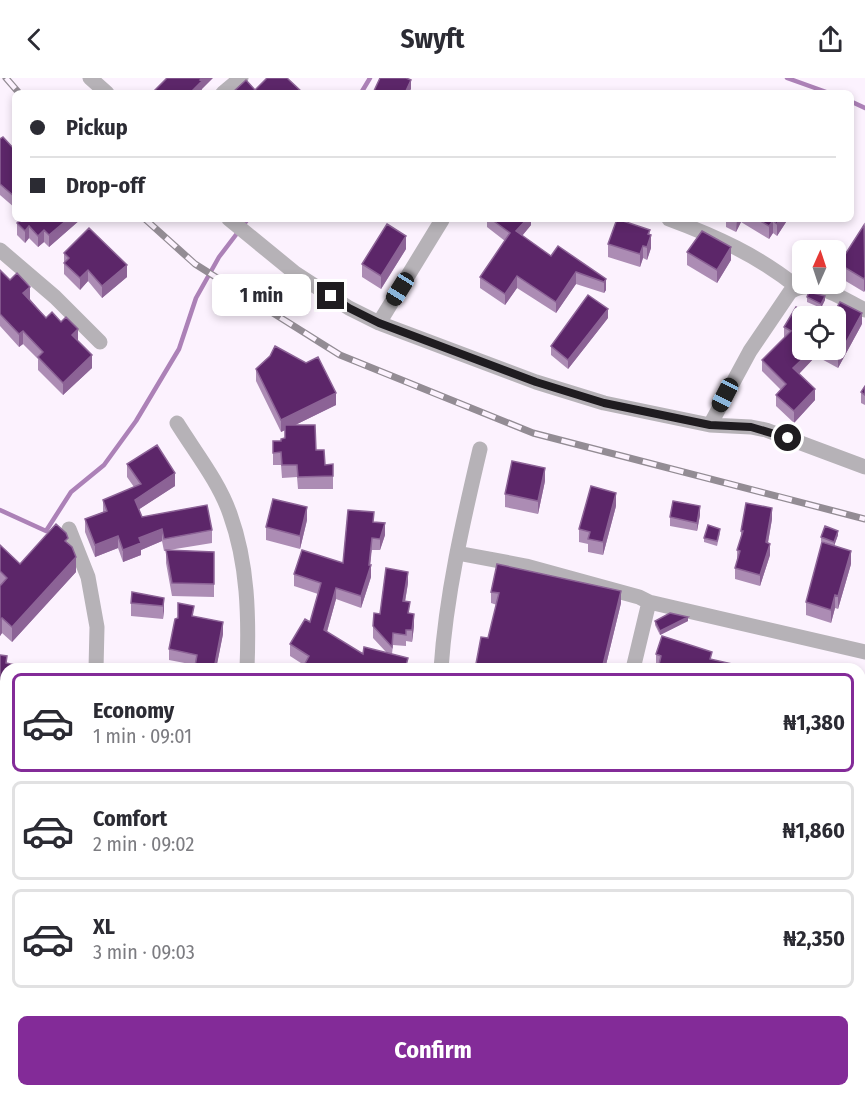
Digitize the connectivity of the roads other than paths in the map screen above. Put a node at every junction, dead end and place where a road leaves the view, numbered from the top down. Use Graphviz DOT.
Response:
graph roads {
  1 [pos="90,78"];
  2 [pos="241,78"];
  3 [pos="104,90"];
  4 [pos="227,90"];
  5 [pos="233,222"];
  6 [pos="441,222"];
  7 [pos="676,222"];
  8 [pos="0,250"];
  9 [pos="792,283"];
  10 [pos="792,292"];
  11 [pos="831,294"];
  12 [pos="865,310"];
  13 [pos="379,323"];
  14 [pos="100,342"];
  15 [pos="177,423"];
  16 [pos="710,425"];
  17 [pos="480,449"];
  18 [pos="865,468"];
  19 [pos="69,529"];
  20 [pos="457,553"];
  21 [pos="649,602"];
  22 [pos="865,652"];
  23 [pos="96,663"];
  24 [pos="247,663"];
  25 [pos="441,663"];
  26 [pos="634,663"];
  1 -- 3 [label="street"];
  2 -- 4 [label="street"];
  5 -- 13 [label="street"];
  6 -- 13 [label="street"];
  7 -- 9 [label="street"];
  8 -- 14 [label="street"];
  10 -- 16 [label="street"];
  11 -- 12 [label="street"];
  13 -- 16 [label="street"];
  15 -- 24 [label="street"];
  16 -- 18 [label="street"];
  17 -- 20 [label="street"];
  19 -- 23 [label="street"];
  20 -- 21 [label="street"];
  20 -- 25 [label="street"];
  21 -- 22 [label="street"];
  21 -- 26 [label="street"];
}
